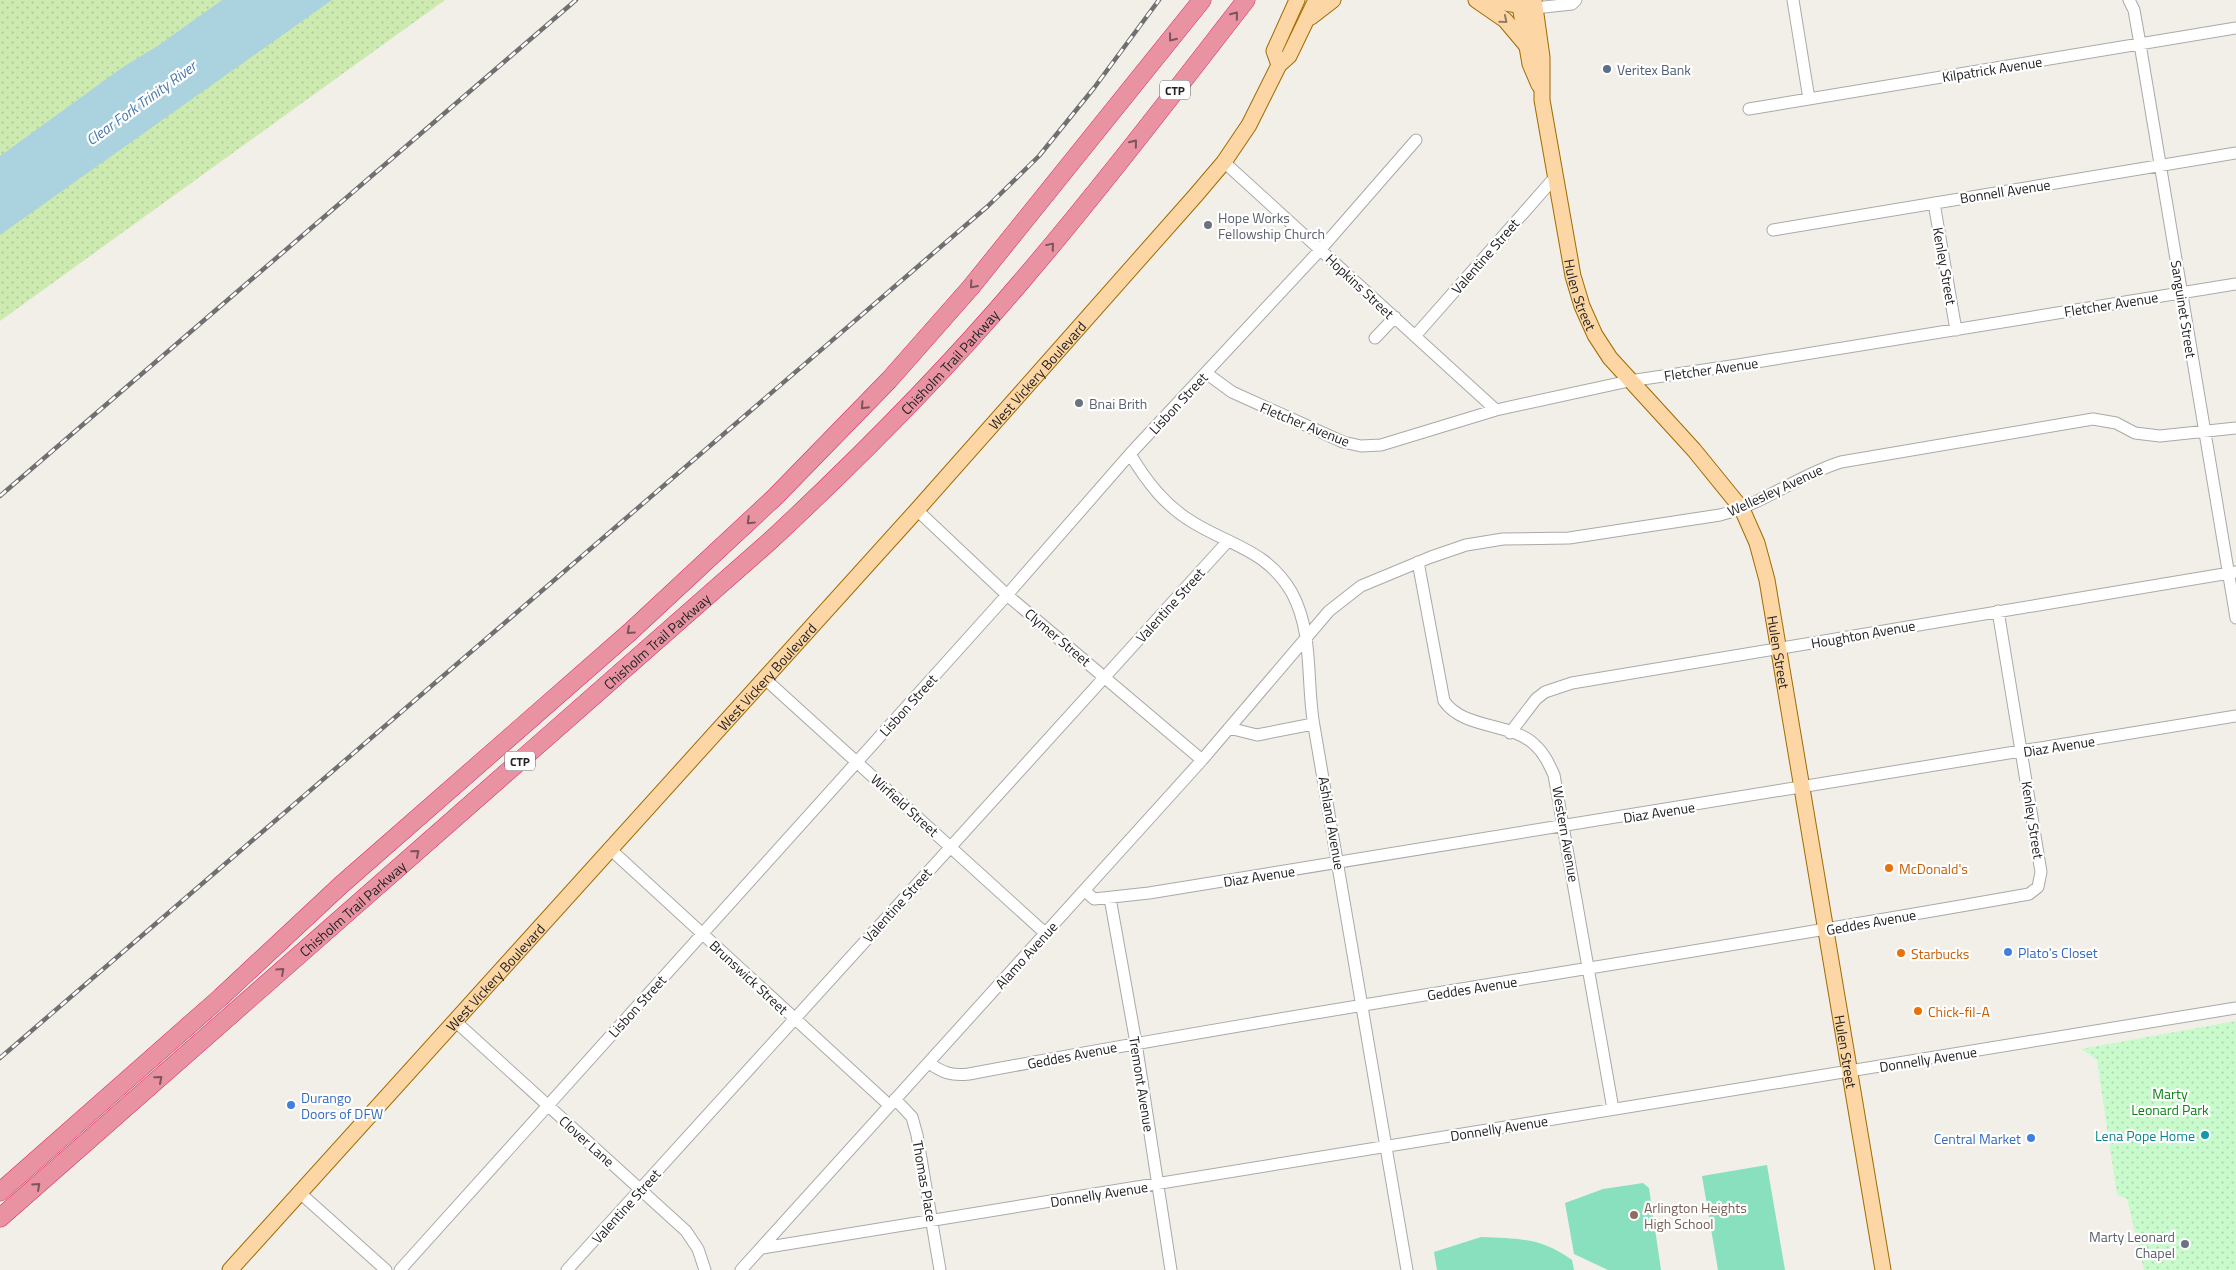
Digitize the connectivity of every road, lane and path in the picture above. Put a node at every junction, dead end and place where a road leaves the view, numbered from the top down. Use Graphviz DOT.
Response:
graph roads {
  1 [pos="1202,0"];
  2 [pos="1246,0"];
  3 [pos="1297,0"];
  4 [pos="1316,0"];
  5 [pos="1333,0"];
  6 [pos="1476,0"];
  7 [pos="1486,0"];
  8 [pos="1576,0"];
  9 [pos="1793,0"];
  10 [pos="2129,0"];
  11 [pos="1527,4"];
  12 [pos="1306,22"];
  13 [pos="2236,28"];
  14 [pos="2140,44"];
  15 [pos="1527,46"];
  16 [pos="1279,66"];
  17 [pos="1541,92"];
  18 [pos="1809,99"];
  19 [pos="1749,109"];
  20 [pos="1416,140"];
  21 [pos="2236,153"];
  22 [pos="1224,162"];
  23 [pos="2160,165"];
  24 [pos="1556,176"];
  25 [pos="1934,203"];
  26 [pos="1773,230"];
  27 [pos="1321,249"];
  28 [pos="2236,284"];
  29 [pos="2182,293"];
  30 [pos="1395,317"];
  31 [pos="1956,330"];
  32 [pos="1415,336"];
  33 [pos="1375,338"];
  34 [pos="1206,373"];
  35 [pos="1629,381"];
  36 [pos="1496,410"];
  37 [pos="2236,428"];
  38 [pos="2205,433"];
  39 [pos="1130,454"];
  40 [pos="1742,509"];
  41 [pos="917,510"];
  42 [pos="1228,541"];
  43 [pos="1418,562"];
  44 [pos="2232,572"];
  45 [pos="1008,595"];
  46 [pos="1998,611"];
  47 [pos="2236,618"];
  48 [pos="1308,637"];
  49 [pos="1777,648"];
  50 [pos="1105,677"];
  51 [pos="764,678"];
  52 [pos="2236,716"];
  53 [pos="1313,724"];
  54 [pos="1229,728"];
  55 [pos="1510,733"];
  56 [pos="2022,752"];
  57 [pos="1202,760"];
  58 [pos="857,762"];
  59 [pos="1801,789"];
  60 [pos="1565,827"];
  61 [pos="951,847"];
  62 [pos="609,848"];
  63 [pos="1339,863"];
  64 [pos="1085,891"];
  65 [pos="2018,896"];
  66 [pos="1110,898"];
  67 [pos="1826,930"];
  68 [pos="1045,933"];
  69 [pos="702,934"];
  70 [pos="1589,969"];
  71 [pos="1363,1006"];
  72 [pos="2236,1008"];
  73 [pos="794,1019"];
  74 [pos="455,1021"];
  75 [pos="1136,1043"];
  76 [pos="928,1063"];
  77 [pos="1850,1071"];
  78 [pos="892,1102"];
  79 [pos="547,1105"];
  80 [pos="1614,1109"];
  81 [pos="1386,1147"];
  82 [pos="1158,1184"];
  83 [pos="640,1190"];
  84 [pos="0,1192"];
  85 [pos="299,1192"];
  86 [pos="19,1202"];
  87 [pos="0,1218"];
  88 [pos="932,1221"];
  89 [pos="0,1225"];
  90 [pos="762,1248"];
  91 [pos="230,1270"];
  92 [pos="386,1270"];
  93 [pos="400,1270"];
  94 [pos="567,1270"];
  95 [pos="705,1270"];
  96 [pos="741,1270"];
  97 [pos="940,1270"];
  98 [pos="1171,1270"];
  99 [pos="1407,1270"];
  100 [pos="1883,1270"];
  1 -- 84 [label="highway, Chisholm Trail Parkway / CTP, one-way"];
  86 -- 2 [label="highway, Chisholm Trail Parkway / CTP, one-way"];
  3 -- 16 [label="main road, West Vickery Boulevard"];
  4 -- 12 [label="main road, West Vickery Boulevard"];
  5 -- 12 [label="main road"];
  6 -- 15 [label="main road, one-way"];
  7 -- 11 [label="main road"];
  8 -- 11 [label="street"];
  9 -- 18 [label="street"];
  10 -- 14 [label="street, Sanguinet Street"];
  11 -- 15 [label="main road"];
  11 -- 17 [label="main road"];
  12 -- 16 [label="main road, West Vickery Boulevard"];
  13 -- 14 [label="street, Kilpatrick Avenue"];
  14 -- 18 [label="street, Kilpatrick Avenue"];
  14 -- 23 [label="street, Sanguinet Street"];
  15 -- 17 [label="main road"];
  16 -- 22 [label="main road, West Vickery Boulevard"];
  17 -- 24 [label="main road, Hulen Street"];
  18 -- 19 [label="street, Kilpatrick Avenue"];
  20 -- 27 [label="street, Lisbon Street"];
  21 -- 23 [label="street, Bonnell Avenue"];
  22 -- 27 [label="street, Hopkins Street"];
  22 -- 41 [label="main road, West Vickery Boulevard"];
  23 -- 25 [label="street, Bonnell Avenue"];
  23 -- 29 [label="street, Sanguinet Street"];
  24 -- 32 [label="street, Valentine Street"];
  24 -- 35 [label="main road, Hulen Street"];
  25 -- 26 [label="street, Bonnell Avenue"];
  25 -- 31 [label="street, Kenley Street"];
  27 -- 30 [label="street, Hopkins Street"];
  27 -- 34 [label="street, Lisbon Street"];
  28 -- 29 [label="street, Fletcher Avenue"];
  29 -- 31 [label="street, Fletcher Avenue"];
  29 -- 38 [label="street, Sanguinet Street"];
  30 -- 32 [label="street, Hopkins Street"];
  30 -- 33 [label="street"];
  31 -- 35 [label="street, Fletcher Avenue"];
  32 -- 36 [label="street, Hopkins Street"];
  34 -- 36 [label="street, Fletcher Avenue"];
  34 -- 39 [label="street, Lisbon Street"];
  35 -- 36 [label="street, Fletcher Avenue"];
  35 -- 40 [label="main road, Hulen Street"];
  37 -- 38 [label="street, Wellesley Avenue"];
  38 -- 40 [label="street, Wellesley Avenue"];
  38 -- 44 [label="street, Sanguinet Street"];
  39 -- 42 [label="street, Ashland Avenue"];
  39 -- 45 [label="street, Lisbon Street"];
  40 -- 43 [label="street, Wellesley Avenue"];
  40 -- 49 [label="main road, Hulen Street"];
  41 -- 45 [label="street, Clymer Street"];
  41 -- 51 [label="main road, West Vickery Boulevard"];
  42 -- 48 [label="street, Ashland Avenue"];
  42 -- 50 [label="street, Valentine Street"];
  43 -- 48 [label="street, Wellesley Avenue"];
  43 -- 55 [label="street, Western Avenue"];
  44 -- 46 [label="street, Houghton Avenue"];
  44 -- 47 [label="street, Sanguinet Street"];
  45 -- 50 [label="street, Clymer Street"];
  45 -- 58 [label="street, Lisbon Street"];
  46 -- 49 [label="street, Houghton Avenue"];
  46 -- 56 [label="street, Kenley Street"];
  48 -- 53 [label="street, Ashland Avenue"];
  48 -- 54 [label="street, Alamo Avenue"];
  49 -- 55 [label="street, Houghton Avenue"];
  49 -- 59 [label="main road, Hulen Street"];
  50 -- 57 [label="street, Clymer Street"];
  50 -- 61 [label="street, Valentine Street"];
  51 -- 58 [label="street, Wirfield Street"];
  51 -- 62 [label="main road, West Vickery Boulevard"];
  52 -- 56 [label="street, Diaz Avenue"];
  53 -- 54 [label="street"];
  53 -- 63 [label="street, Ashland Avenue"];
  54 -- 57 [label="street, Alamo Avenue"];
  55 -- 60 [label="street, Western Avenue"];
  56 -- 59 [label="street, Diaz Avenue"];
  56 -- 65 [label="street, Kenley Street"];
  57 -- 64 [label="street, Alamo Avenue"];
  58 -- 61 [label="street, Wirfield Street"];
  58 -- 69 [label="street, Lisbon Street"];
  59 -- 60 [label="street, Diaz Avenue"];
  59 -- 67 [label="main road, Hulen Street"];
  60 -- 63 [label="street, Diaz Avenue"];
  60 -- 70 [label="street, Western Avenue"];
  61 -- 68 [label="street, Wirfield Street"];
  61 -- 73 [label="street, Valentine Street"];
  62 -- 69 [label="street, Brunswick Street"];
  62 -- 74 [label="main road, West Vickery Boulevard"];
  63 -- 66 [label="street, Diaz Avenue"];
  63 -- 71 [label="street, Ashland Avenue"];
  64 -- 66 [label="street, Diaz Avenue"];
  64 -- 68 [label="street, Alamo Avenue"];
  65 -- 67 [label="street, Geddes Avenue"];
  66 -- 75 [label="street, Tremont Avenue"];
  67 -- 70 [label="street, Geddes Avenue"];
  67 -- 77 [label="main road, Hulen Street"];
  68 -- 76 [label="street, Alamo Avenue"];
  69 -- 73 [label="street, Brunswick Street"];
  69 -- 79 [label="street, Lisbon Street"];
  70 -- 71 [label="street, Geddes Avenue"];
  70 -- 80 [label="street, Western Avenue"];
  71 -- 75 [label="street, Geddes Avenue"];
  71 -- 81 [label="street, Ashland Avenue"];
  72 -- 77 [label="street, Donnelly Avenue"];
  73 -- 78 [label="street, Brunswick Street"];
  73 -- 83 [label="street, Valentine Street"];
  74 -- 79 [label="street, Clover Lane"];
  74 -- 85 [label="main road, West Vickery Boulevard"];
  75 -- 76 [label="street, Geddes Avenue"];
  75 -- 82 [label="street, Tremont Avenue"];
  76 -- 78 [label="street, Alamo Avenue"];
  77 -- 80 [label="street, Donnelly Avenue"];
  77 -- 100 [label="main road, Hulen Street"];
  78 -- 88 [label="street, Thomas Place"];
  78 -- 90 [label="street, Alamo Avenue"];
  79 -- 83 [label="street, Clover Lane"];
  79 -- 93 [label="street, Lisbon Street"];
  80 -- 81 [label="street, Donnelly Avenue"];
  81 -- 82 [label="street, Donnelly Avenue"];
  81 -- 99 [label="street, Ashland Avenue"];
  82 -- 88 [label="street, Donnelly Avenue"];
  82 -- 98 [label="street, Tremont Avenue"];
  83 -- 94 [label="street, Valentine Street"];
  83 -- 95 [label="street, Clover Lane"];
  85 -- 91 [label="main road, West Vickery Boulevard"];
  85 -- 92 [label="street"];
  86 -- 87 [label="highway, Chisholm Trail Parkway / CTP"];
  86 -- 89 [label="highway"];
  88 -- 90 [label="street, Donnelly Avenue"];
  88 -- 97 [label="street, Thomas Place"];
  90 -- 96 [label="street, Alamo Avenue"];
}
